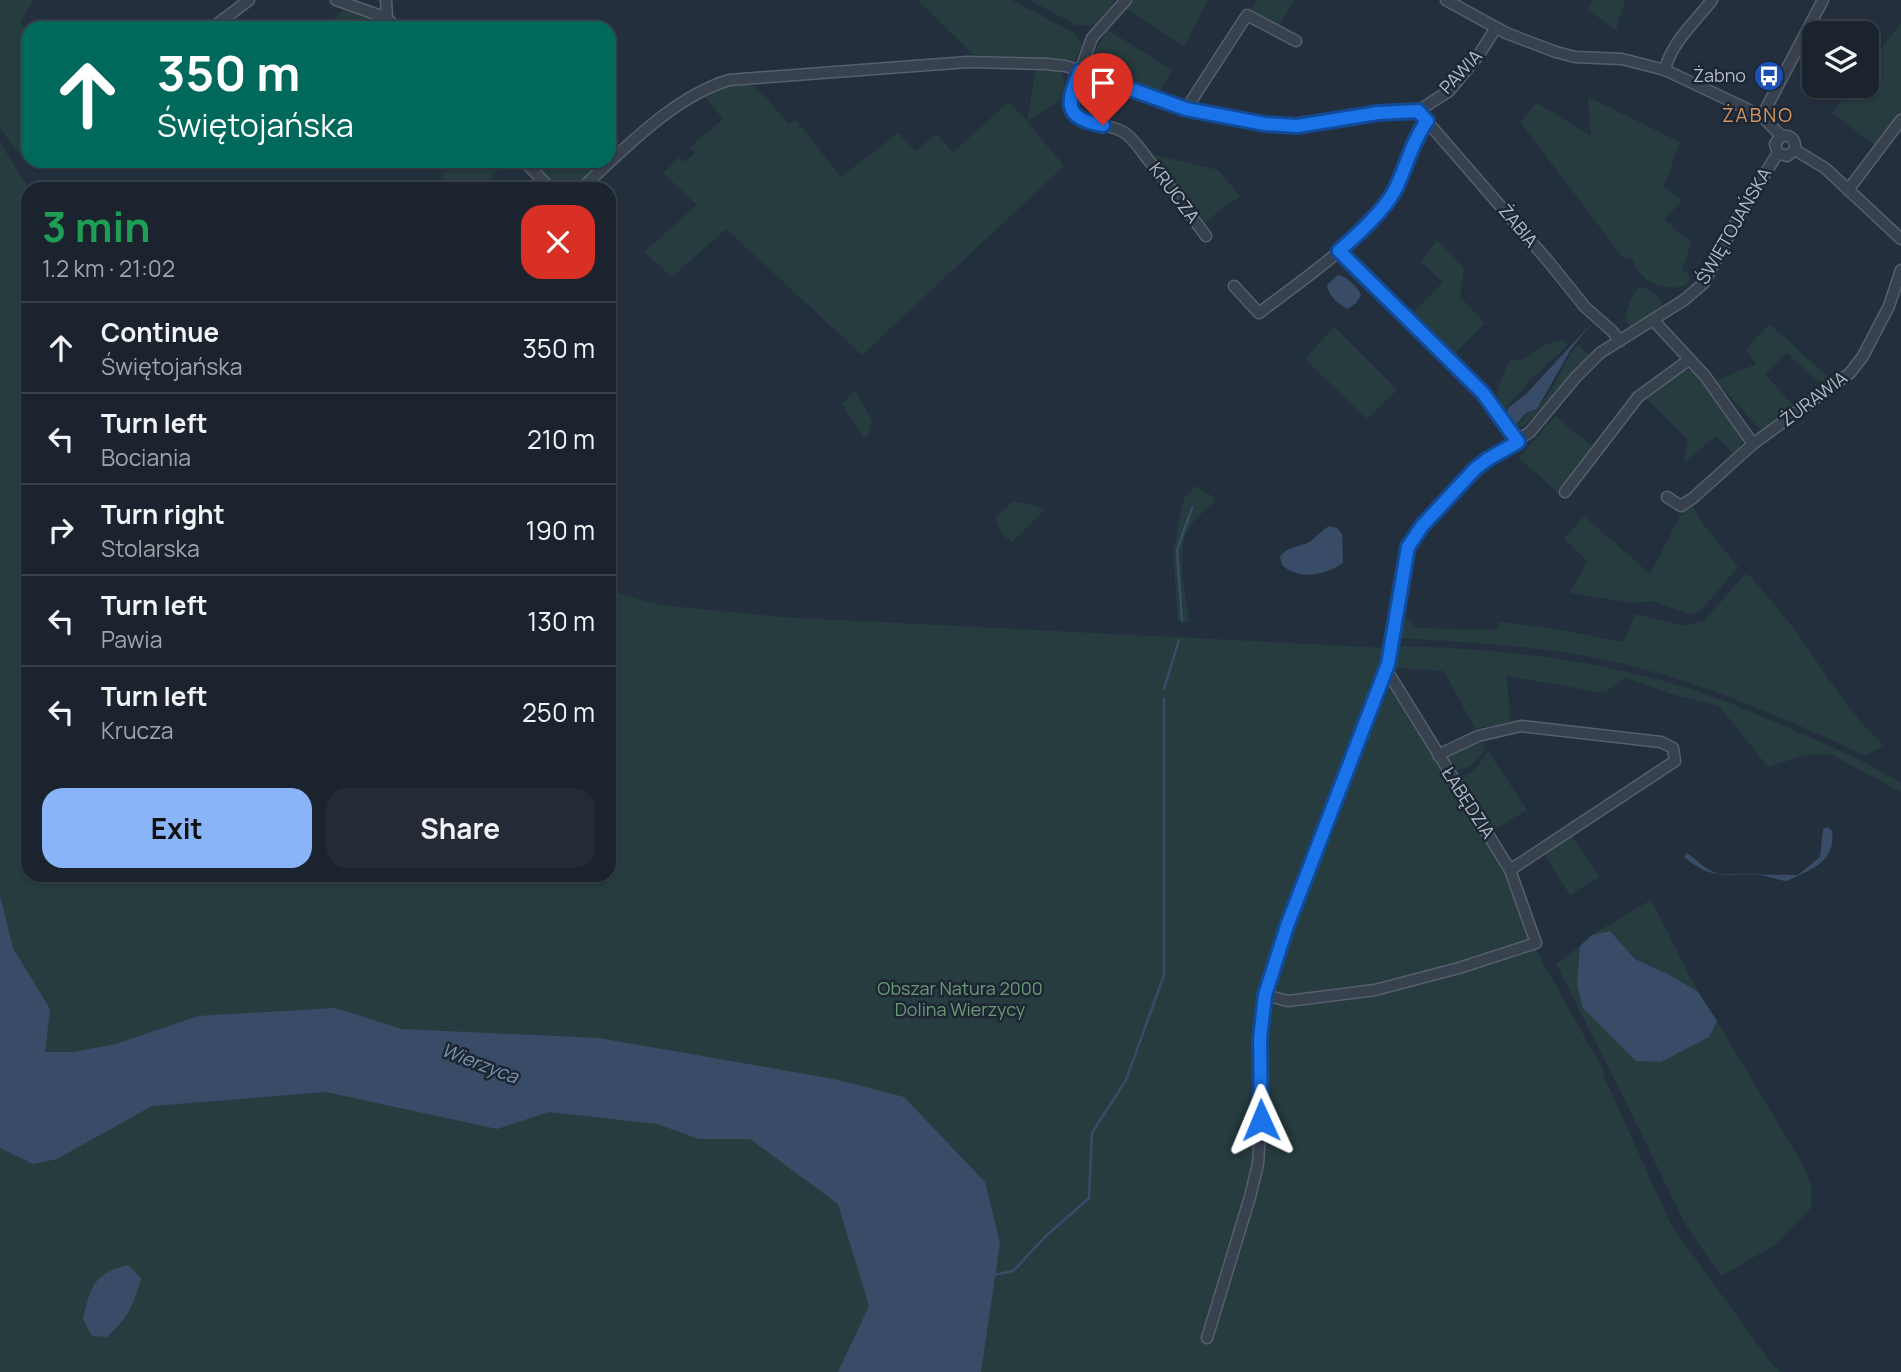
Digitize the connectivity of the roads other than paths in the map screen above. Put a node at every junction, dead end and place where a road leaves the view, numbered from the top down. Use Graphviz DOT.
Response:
graph roads {
  1 [pos="249,0"];
  2 [pos="336,0"];
  3 [pos="386,0"];
  4 [pos="1126,0"];
  5 [pos="1446,0"];
  6 [pos="1712,0"];
  7 [pos="1823,0"];
  8 [pos="387,18"];
  9 [pos="221,21"];
  10 [pos="390,21"];
  11 [pos="1496,27"];
  12 [pos="1296,41"];
  13 [pos="1665,70"];
  14 [pos="1080,71"];
  15 [pos="1186,109"];
  16 [pos="1418,111"];
  17 [pos="1762,116"];
  18 [pos="1901,120"];
  19 [pos="1427,121"];
  20 [pos="1781,136"];
  21 [pos="1795,149"];
  22 [pos="1778,153"];
  23 [pos="616,158"];
  24 [pos="531,168"];
  25 [pos="604,168"];
  26 [pos="544,182"];
  27 [pos="589,182"];
  28 [pos="1848,190"];
  29 [pos="1206,236"];
  30 [pos="1901,239"];
  31 [pos="1339,251"];
  32 [pos="1901,270"];
  33 [pos="1234,286"];
  34 [pos="1654,321"];
  35 [pos="1620,341"];
  36 [pos="1690,359"];
  37 [pos="1518,442"];
  38 [pos="1753,444"];
  39 [pos="1566,492"];
  40 [pos="1667,497"];
  41 [pos="1386,669"];
  42 [pos="1438,755"];
  43 [pos="1510,870"];
  44 [pos="1265,995"];
  45 [pos="1207,1338"];
  1 -- 9 [label="street"];
  2 -- 8 [label="street"];
  3 -- 8 [label="street"];
  4 -- 14 [label="street"];
  5 -- 11 [label="street"];
  6 -- 13 [label="street"];
  7 -- 17 [label="street"];
  8 -- 10 [label="street"];
  11 -- 13 [label="street"];
  11 -- 16 [label="street, PAWIA"];
  12 -- 15 [label="street"];
  13 -- 17 [label="street"];
  14 -- 15 [label="street, PAWIA"];
  14 -- 23 [label="street, PAWIA"];
  14 -- 29 [label="street, KRUCZA"];
  15 -- 16 [label="street, PAWIA"];
  16 -- 19 [label="street, ŻABIA"];
  17 -- 20 [label="street"];
  18 -- 28 [label="street"];
  19 -- 31 [label="street"];
  19 -- 35 [label="street, ŻABIA"];
  20 -- 21 [label="street"];
  20 -- 22 [label="street"];
  21 -- 22 [label="street"];
  21 -- 28 [label="street"];
  22 -- 34 [label="street, ŚWIĘTOJAŃSKA"];
  24 -- 26 [label="street"];
  25 -- 27 [label="street, PAWIA"];
  28 -- 30 [label="street"];
  31 -- 33 [label="street"];
  31 -- 37 [label="street"];
  32 -- 38 [label="street, ŻURAWIA"];
  34 -- 35 [label="street, ŚWIĘTOJAŃSKA"];
  34 -- 36 [label="street"];
  35 -- 37 [label="street, ŚWIĘTOJAŃSKA"];
  36 -- 38 [label="street"];
  36 -- 39 [label="street"];
  37 -- 41 [label="street, ŚWIĘTOJAŃSKA"];
  38 -- 40 [label="street, ŻURAWIA"];
  41 -- 42 [label="street, ŁABĘDZIA"];
  41 -- 44 [label="street, ŚWIĘTOJAŃSKA"];
  42 -- 43 [label="street, ŁABĘDZIA"];
  42 -- 43 [label="street"];
  43 -- 44 [label="street, ŁABĘDZIA"];
  44 -- 45 [label="street, ŚWIĘTOJAŃSKA"];
}
